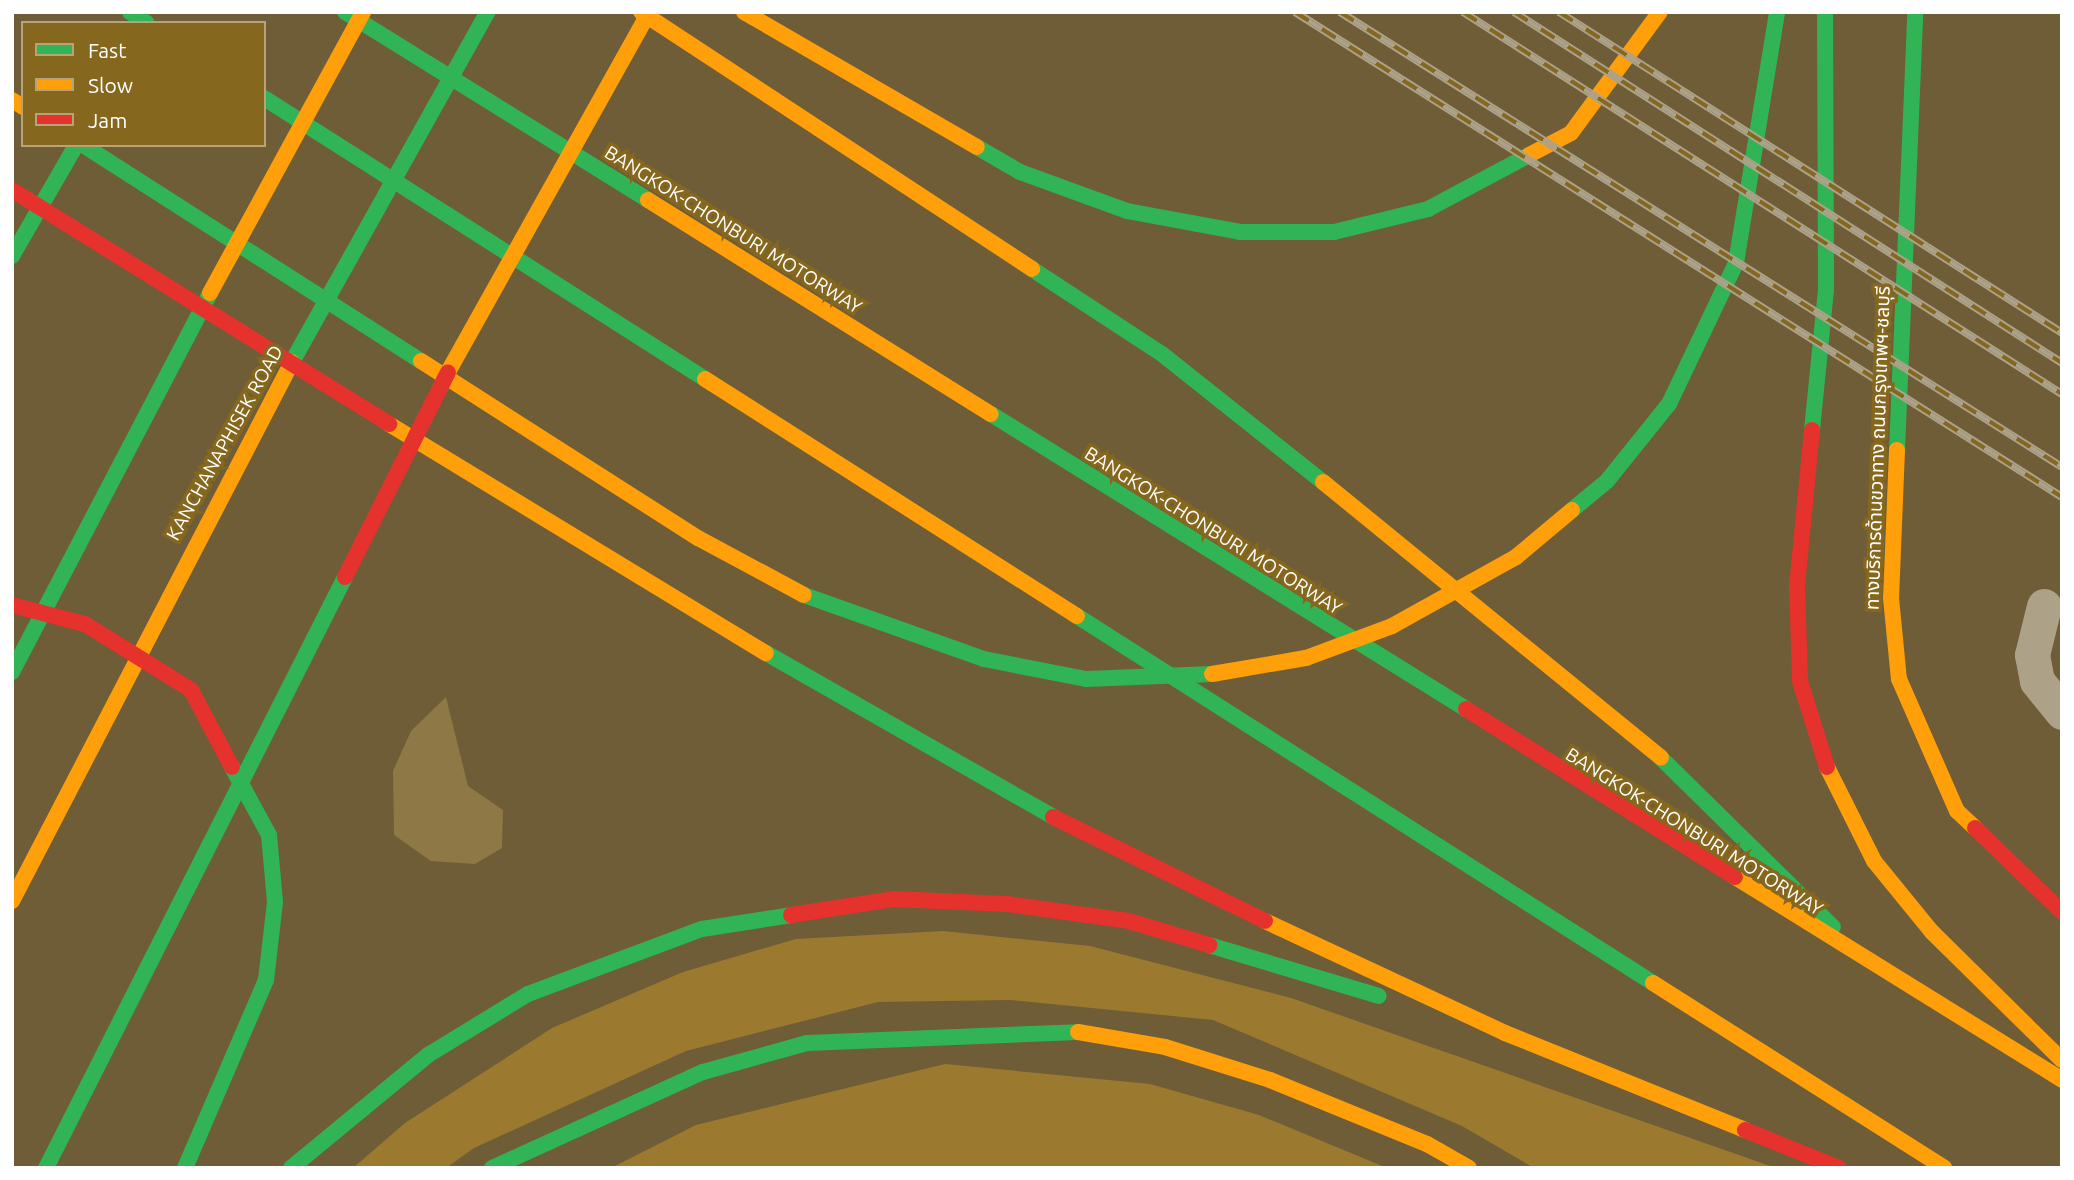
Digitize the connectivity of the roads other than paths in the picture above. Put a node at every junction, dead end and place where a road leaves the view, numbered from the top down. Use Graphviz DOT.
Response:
graph roads {
  1 [pos="345,12"];
  2 [pos="363,12"];
  3 [pos="488,12"];
  4 [pos="641,12"];
  5 [pos="649,12"];
  6 [pos="744,12"];
  7 [pos="1660,12"];
  8 [pos="1777,12"];
  9 [pos="1825,12"];
  10 [pos="1915,12"];
  11 [pos="266,98"];
  12 [pos="75,147"];
  13 [pos="86,147"];
  14 [pos="12,190"];
  15 [pos="34,221"];
  16 [pos="12,256"];
  17 [pos="12,267"];
  18 [pos="12,605"];
  19 [pos="2044,606"];
  20 [pos="12,672"];
  21 [pos="2062,712"];
  22 [pos="12,901"];
  23 [pos="2062,912"];
  24 [pos="1873,968"];
  25 [pos="1505,1033"];
  26 [pos="2062,1060"];
  27 [pos="2062,1080"];
  28 [pos="46,1168"];
  29 [pos="185,1168"];
  30 [pos="291,1168"];
  31 [pos="492,1168"];
  32 [pos="1469,1168"];
  33 [pos="1839,1168"];
  34 [pos="1944,1168"];
  1 -- 24 [label="main road, BANGKOK-CHONBURI MOTORWAY"];
  2 -- 20 [label="main road"];
  3 -- 22 [label="main road, KANCHANAPHISEK ROAD"];
  4 -- 24 [label="main road"];
  5 -- 28 [label="main road"];
  6 -- 7 [label="main road"];
  8 -- 13 [label="main road"];
  9 -- 26 [label="main road"];
  10 -- 23 [label="main road, ทางบริการด้านขวาทาง ถนนกรุงเทพฯ-ชลบุรี"];
  11 -- 34 [label="main road"];
  12 -- 15 [label="main road"];
  14 -- 25 [label="main road"];
  15 -- 16 [label="main road"];
  15 -- 17 [label="main road"];
  18 -- 29 [label="main road"];
  19 -- 21 [label="street"];
  24 -- 27 [label="main road, BANGKOK-CHONBURI MOTORWAY"];
  25 -- 30 [label="main road"];
  25 -- 33 [label="main road"];
  31 -- 32 [label="main road"];
}
